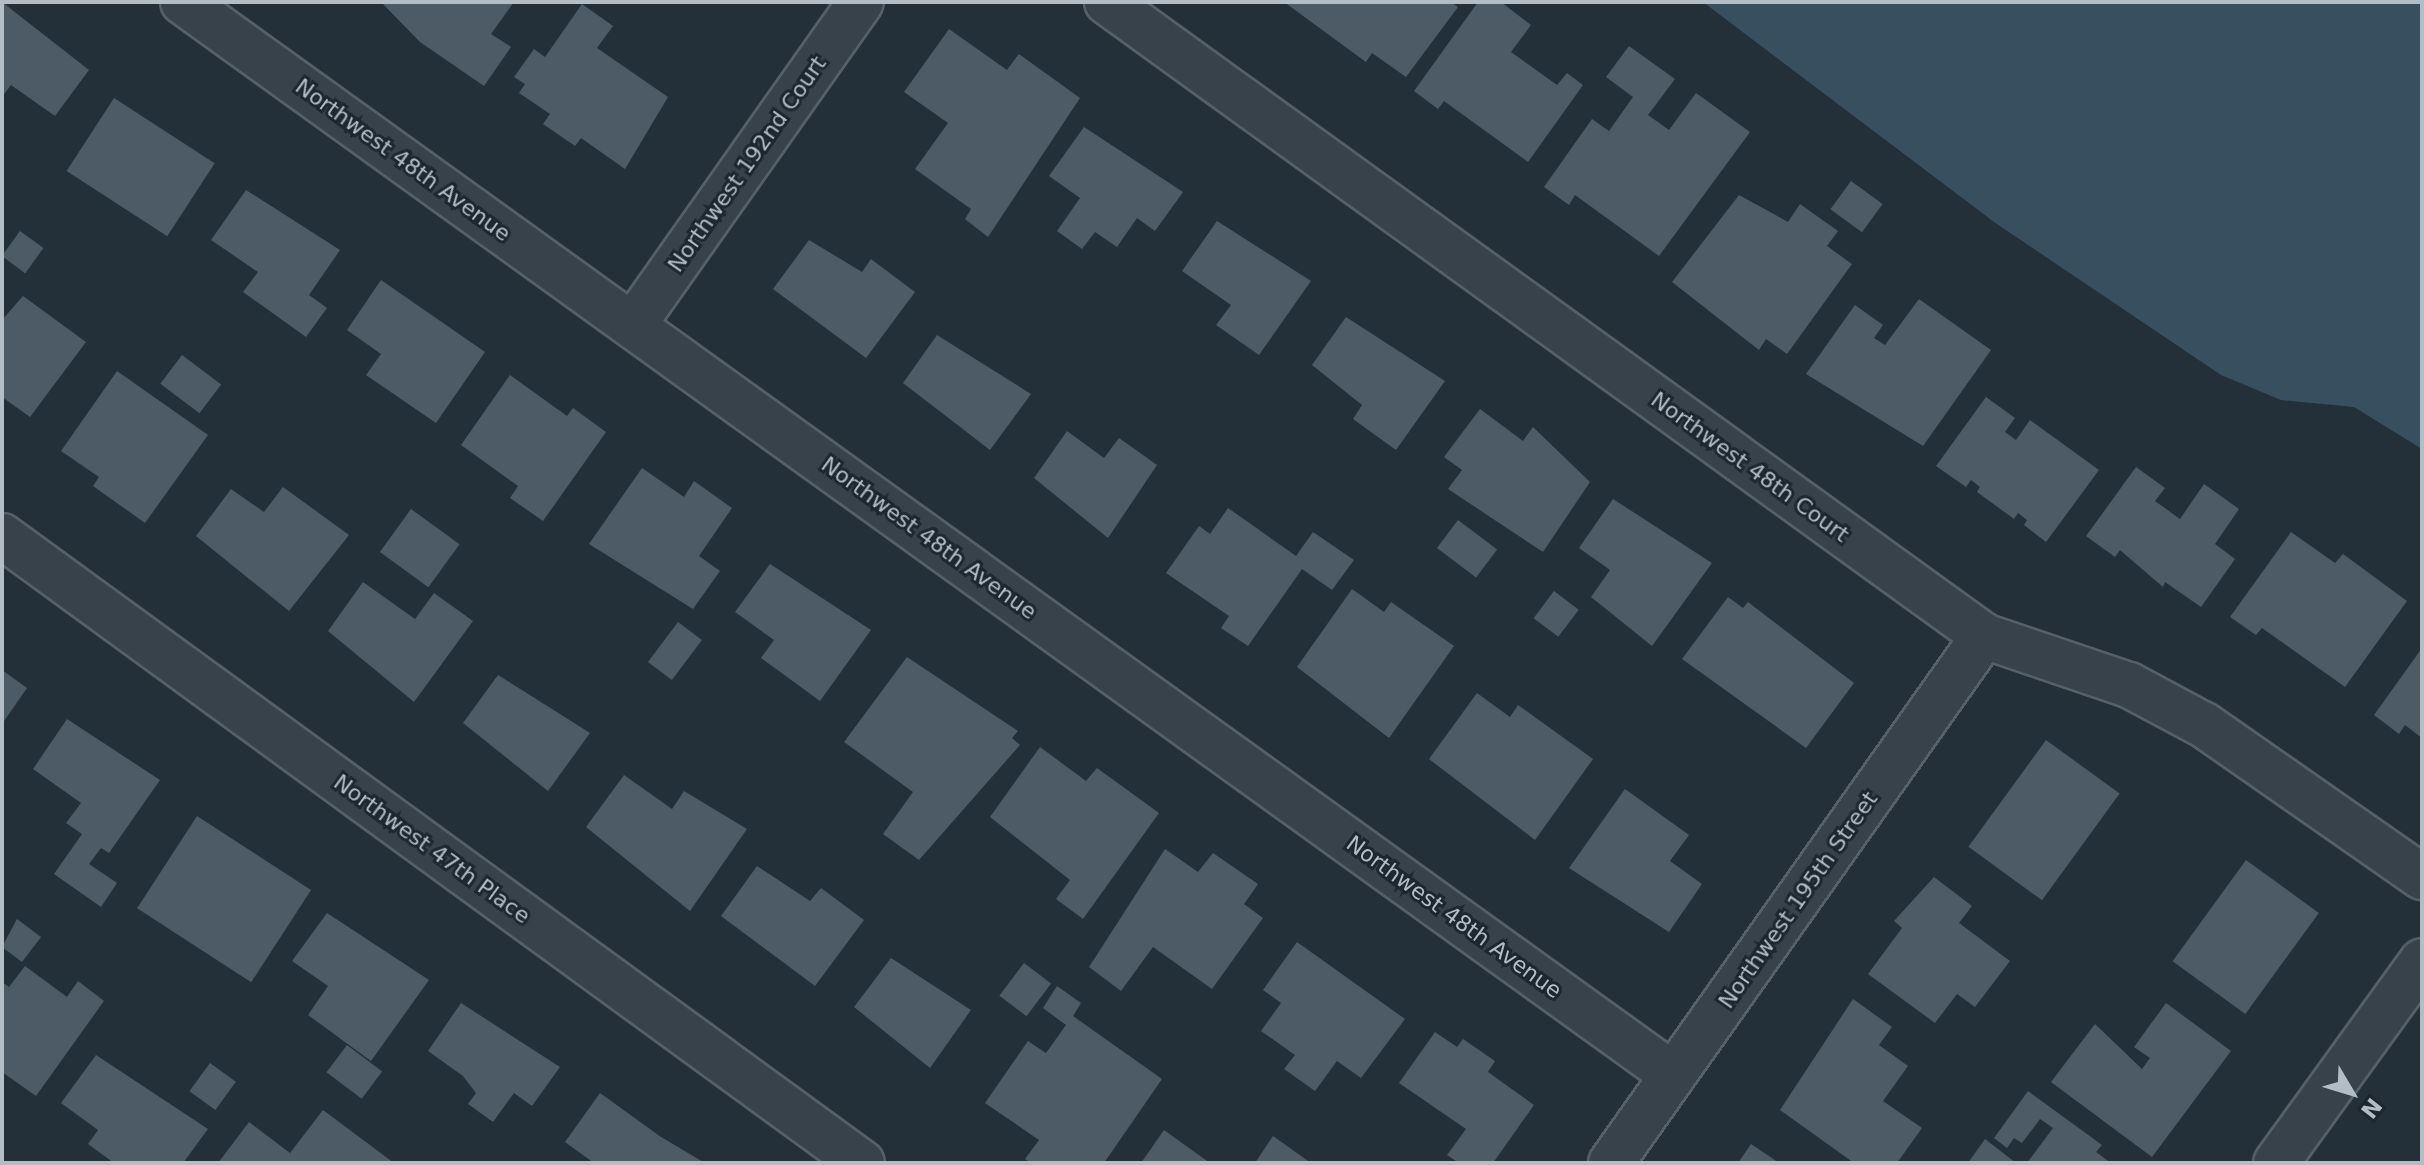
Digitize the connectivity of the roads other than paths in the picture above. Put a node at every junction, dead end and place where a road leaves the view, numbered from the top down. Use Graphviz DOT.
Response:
graph roads {
  1 [pos="183,2"];
  2 [pos="861,2"];
  3 [pos="1107,2"];
  4 [pos="633,325"];
  5 [pos="2,536"];
  6 [pos="1984,636"];
  7 [pos="2422,877"];
  8 [pos="2422,961"];
  9 [pos="1673,1075"];
  10 [pos="862,1163"];
  11 [pos="1611,1163"];
  12 [pos="2276,1163"];
  1 -- 4 [label="street, Northwest 48th Avenue"];
  2 -- 4 [label="street, Northwest 192nd Court"];
  3 -- 6 [label="street, Northwest 48th Court"];
  4 -- 9 [label="street, Northwest 48th Avenue"];
  5 -- 10 [label="street, Northwest 47th Place"];
  6 -- 7 [label="street, Northwest 48th Court"];
  6 -- 9 [label="street, Northwest 195th Street"];
  8 -- 12 [label="street"];
  9 -- 11 [label="street, Northwest 195th Street"];
}
